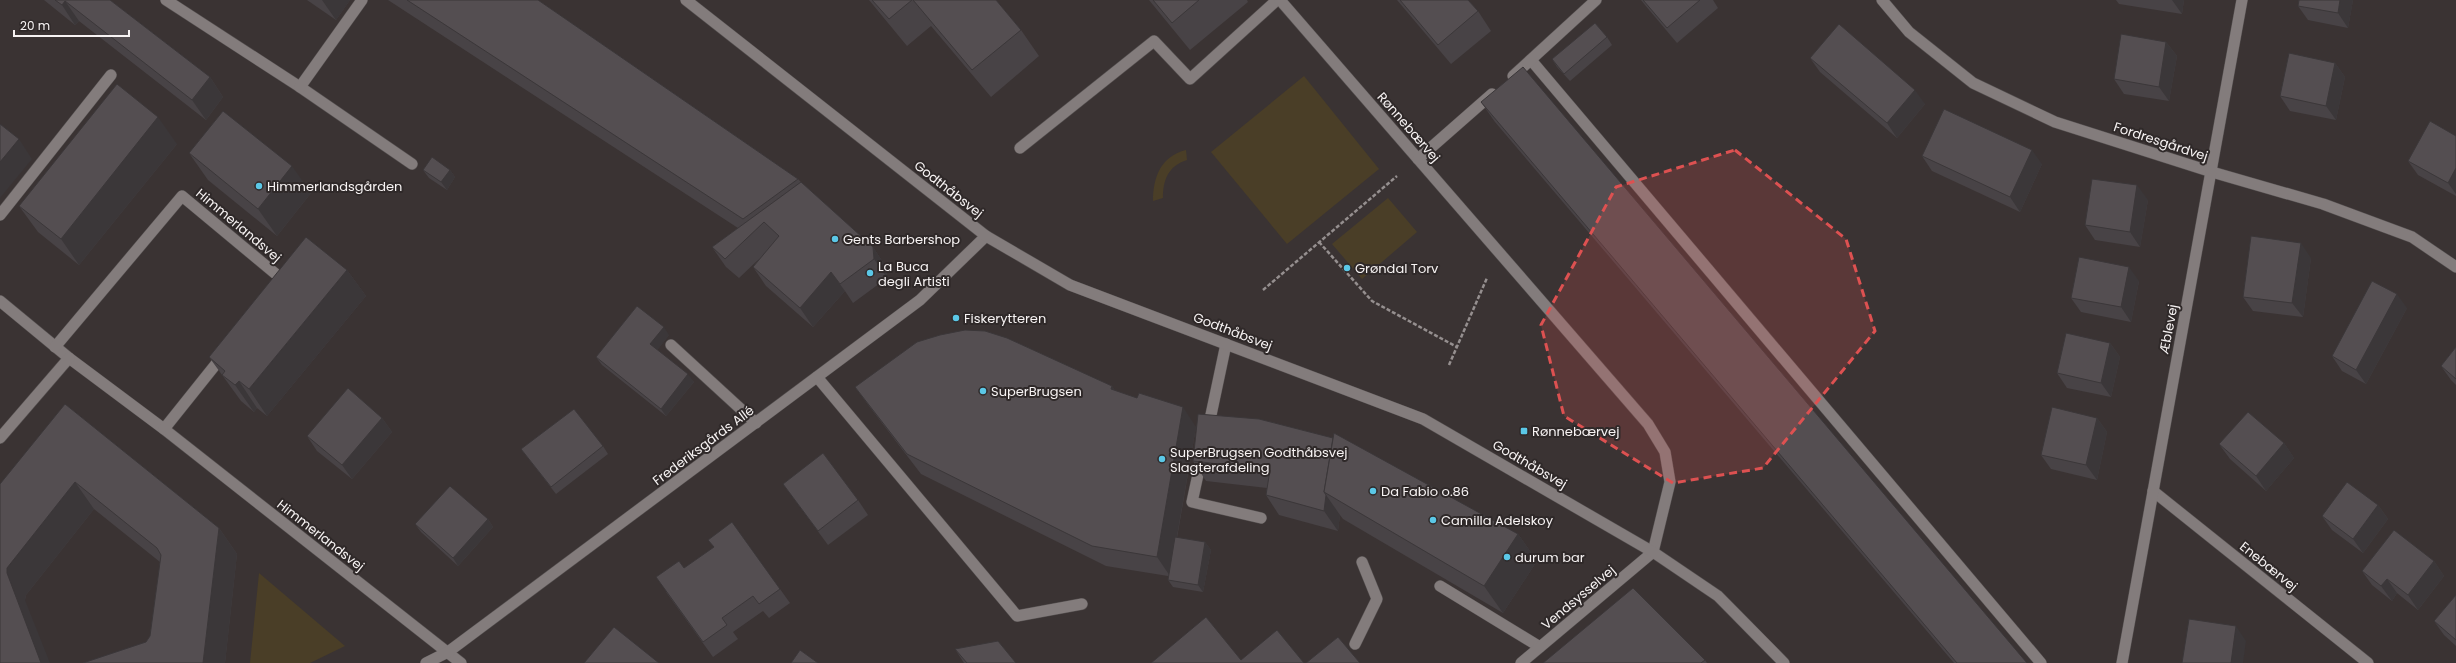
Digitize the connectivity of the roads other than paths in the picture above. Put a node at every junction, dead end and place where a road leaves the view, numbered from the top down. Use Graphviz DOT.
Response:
graph roads {
  1 [pos="166,0"];
  2 [pos="362,0"];
  3 [pos="686,0"];
  4 [pos="1277,0"];
  5 [pos="1280,0"];
  6 [pos="1596,0"];
  7 [pos="1882,0"];
  8 [pos="2242,0"];
  9 [pos="1531,60"];
  10 [pos="111,75"];
  11 [pos="300,87"];
  12 [pos="1020,148"];
  13 [pos="1418,159"];
  14 [pos="412,164"];
  15 [pos="2212,172"];
  16 [pos="0,215"];
  17 [pos="986,236"];
  18 [pos="2456,267"];
  19 [pos="273,292"];
  20 [pos="0,301"];
  21 [pos="234,342"];
  22 [pos="1226,344"];
  23 [pos="671,345"];
  24 [pos="56,347"];
  25 [pos="69,358"];
  26 [pos="817,377"];
  27 [pos="756,423"];
  28 [pos="164,429"];
  29 [pos="0,438"];
  30 [pos="2153,491"];
  31 [pos="1261,518"];
  32 [pos="1653,552"];
  33 [pos="1362,562"];
  34 [pos="1440,586"];
  35 [pos="1082,604"];
  36 [pos="1355,644"];
  37 [pos="1540,647"];
  38 [pos="448,652"];
  39 [pos="426,663"];
  40 [pos="461,663"];
  41 [pos="1521,663"];
  42 [pos="1784,663"];
  43 [pos="2041,663"];
  44 [pos="2122,663"];
  45 [pos="2368,663"];
  1 -- 11 [label="street"];
  2 -- 11 [label="street"];
  3 -- 17 [label="street, Godthåbsvej"];
  4 -- 12 [label="street"];
  5 -- 13 [label="street, Rønnebærvej"];
  6 -- 9 [label="street"];
  7 -- 15 [label="street, Fordresgårdvej"];
  8 -- 15 [label="street, Æblevej"];
  9 -- 13 [label="street"];
  9 -- 43 [label="street"];
  10 -- 16 [label="street"];
  11 -- 14 [label="street"];
  13 -- 32 [label="street, Rønnebærvej"];
  15 -- 18 [label="street, Fordresgårdvej"];
  15 -- 30 [label="street, Æblevej"];
  17 -- 22 [label="street, Godthåbsvej"];
  17 -- 26 [label="street, Frederiksgårds Allé"];
  19 -- 24 [label="street, Himmerlandsvej"];
  20 -- 24 [label="street, Himmerlandsvej"];
  21 -- 28 [label="street"];
  22 -- 31 [label="street"];
  22 -- 32 [label="street, Godthåbsvej"];
  23 -- 27 [label="street"];
  24 -- 25 [label="street, Himmerlandsvej"];
  25 -- 28 [label="street, Himmerlandsvej"];
  25 -- 29 [label="street"];
  26 -- 27 [label="street, Frederiksgårds Allé"];
  26 -- 35 [label="street"];
  27 -- 38 [label="street, Frederiksgårds Allé"];
  28 -- 38 [label="street, Himmerlandsvej"];
  30 -- 44 [label="street, Æblevej"];
  30 -- 45 [label="street, Enebærvej"];
  32 -- 37 [label="street, Vendsysselvej"];
  32 -- 42 [label="street, Godthåbsvej"];
  33 -- 36 [label="street"];
  34 -- 37 [label="street"];
  37 -- 41 [label="street, Vendsysselvej"];
  38 -- 39 [label="street, Frederiksgårds Allé"];
  38 -- 40 [label="street, Himmerlandsvej"];
}
